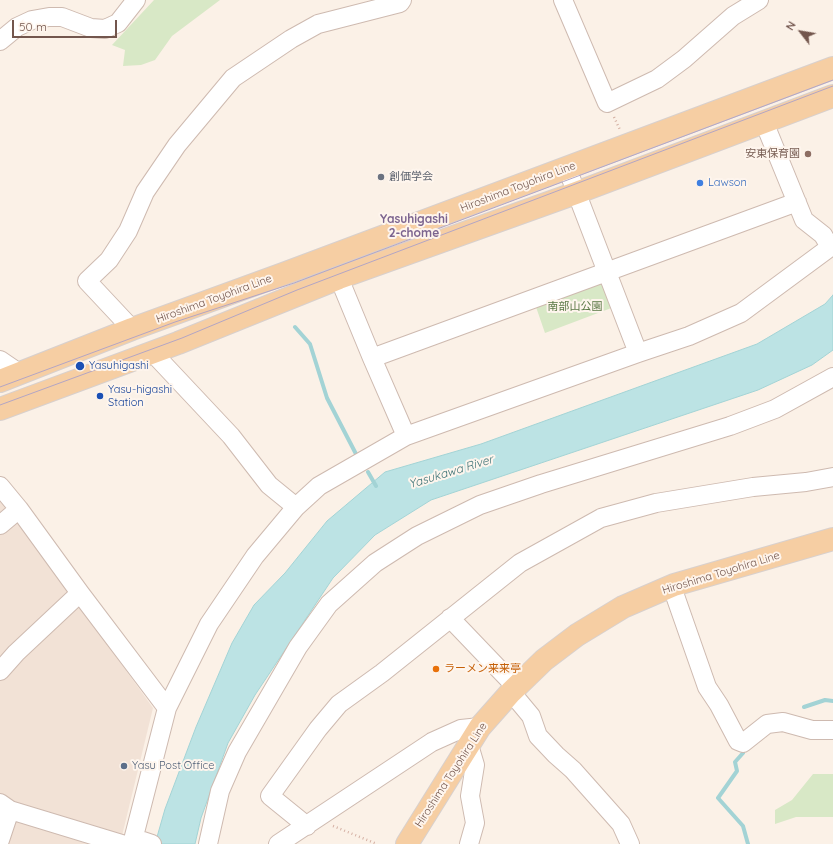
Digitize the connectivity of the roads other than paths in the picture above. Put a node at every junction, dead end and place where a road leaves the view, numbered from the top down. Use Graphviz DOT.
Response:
graph roads {
  1 [pos="136,0"];
  2 [pos="402,0"];
  3 [pos="563,0"];
  4 [pos="759,0"];
  5 [pos="0,41"];
  6 [pos="833,68"];
  7 [pos="833,96"];
  8 [pos="764,122"];
  9 [pos="567,168"];
  10 [pos="576,193"];
  11 [pos="797,202"];
  12 [pos="832,246"];
  13 [pos="607,273"];
  14 [pos="339,278"];
  15 [pos="132,329"];
  16 [pos="153,353"];
  17 [pos="638,353"];
  18 [pos="372,358"];
  19 [pos="0,360"];
  20 [pos="9,377"];
  21 [pos="833,377"];
  22 [pos="0,409"];
  23 [pos="406,436"];
  24 [pos="833,477"];
  25 [pos="0,486"];
  26 [pos="296,507"];
  27 [pos="19,509"];
  28 [pos="0,525"];
  29 [pos="833,539"];
  30 [pos="672,587"];
  31 [pos="80,593"];
  32 [pos="450,618"];
  33 [pos="0,671"];
  34 [pos="514,690"];
  35 [pos="166,708"];
  36 [pos="833,730"];
  37 [pos="474,736"];
  38 [pos="5,807"];
  39 [pos="311,823"];
  40 [pos="0,840"];
  41 [pos="136,842"];
  42 [pos="208,844"];
  43 [pos="278,844"];
  44 [pos="406,844"];
  45 [pos="469,844"];
  46 [pos="630,844"];
  1 -- 5 [label="street"];
  2 -- 15 [label="street"];
  3 -- 4 [label="street"];
  6 -- 9 [label="main road, Hiroshima Toyohira Line"];
  7 -- 8 [label="main road"];
  8 -- 10 [label="main road"];
  8 -- 11 [label="street"];
  9 -- 10 [label="street"];
  9 -- 15 [label="main road, Hiroshima Toyohira Line"];
  10 -- 13 [label="street"];
  10 -- 14 [label="main road"];
  11 -- 12 [label="street"];
  11 -- 13 [label="street"];
  12 -- 17 [label="street"];
  13 -- 17 [label="street"];
  13 -- 18 [label="street"];
  14 -- 16 [label="main road"];
  14 -- 18 [label="street"];
  15 -- 20 [label="main road, Hiroshima Toyohira Line"];
  16 -- 22 [label="main road"];
  16 -- 26 [label="street"];
  17 -- 23 [label="street"];
  18 -- 23 [label="street"];
  19 -- 20 [label="street"];
  21 -- 42 [label="street"];
  23 -- 26 [label="street"];
  24 -- 32 [label="street"];
  25 -- 27 [label="street"];
  26 -- 35 [label="street"];
  27 -- 28 [label="street"];
  27 -- 31 [label="street"];
  29 -- 30 [label="main road, Hiroshima Toyohira Line"];
  30 -- 34 [label="main road, Hiroshima Toyohira Line"];
  30 -- 36 [label="street"];
  31 -- 33 [label="street"];
  31 -- 35 [label="street"];
  32 -- 34 [label="street"];
  32 -- 39 [label="street"];
  34 -- 37 [label="main road, Hiroshima Toyohira Line"];
  34 -- 46 [label="street"];
  35 -- 41 [label="street"];
  37 -- 39 [label="street"];
  37 -- 44 [label="main road, Hiroshima Toyohira Line"];
  37 -- 45 [label="street"];
  38 -- 40 [label="street"];
  38 -- 41 [label="street"];
  39 -- 43 [label="street"];
}
